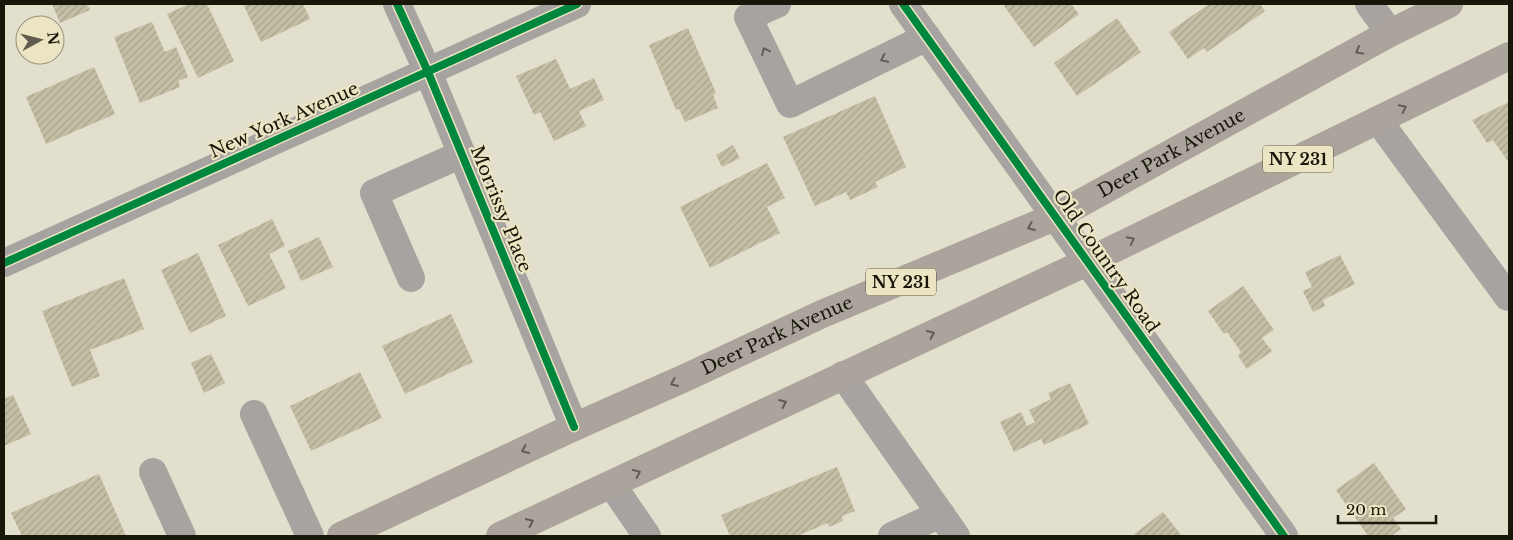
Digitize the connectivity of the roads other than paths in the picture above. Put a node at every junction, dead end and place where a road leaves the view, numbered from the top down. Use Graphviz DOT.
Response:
graph roads {
  1 [pos="397,4"];
  2 [pos="577,4"];
  3 [pos="777,4"];
  4 [pos="903,4"];
  5 [pos="1369,4"];
  6 [pos="1448,4"];
  7 [pos="1390,33"];
  8 [pos="927,37"];
  9 [pos="1509,56"];
  10 [pos="428,72"];
  11 [pos="1378,120"];
  12 [pos="462,154"];
  13 [pos="1057,216"];
  14 [pos="1087,262"];
  15 [pos="4,263"];
  16 [pos="411,278"];
  17 [pos="1509,297"];
  18 [pos="843,375"];
  19 [pos="254,414"];
  20 [pos="574,426"];
  21 [pos="153,472"];
  22 [pos="612,485"];
  23 [pos="941,514"];
  24 [pos="182,536"];
  25 [pos="310,536"];
  26 [pos="341,536"];
  27 [pos="500,536"];
  28 [pos="646,536"];
  29 [pos="892,536"];
  30 [pos="956,536"];
  31 [pos="1284,536"];
  1 -- 10 [label="street, Morrissy Place"];
  2 -- 10 [label="street, New York Avenue"];
  8 -- 3 [label="street, one-way"];
  4 -- 8 [label="street, Old Country Road"];
  5 -- 7 [label="street"];
  6 -- 7 [label="main road, Deer Park Avenue / NY 231"];
  7 -- 13 [label="main road, Deer Park Avenue / NY 231, one-way"];
  8 -- 13 [label="street, Old Country Road"];
  11 -- 9 [label="main road, NY 231, one-way"];
  10 -- 12 [label="street, Morrissy Place"];
  10 -- 15 [label="street, New York Avenue"];
  14 -- 11 [label="main road, NY 231, one-way"];
  11 -- 17 [label="street"];
  12 -- 16 [label="street"];
  12 -- 20 [label="street, Morrissy Place"];
  13 -- 14 [label="street, Old Country Road"];
  13 -- 20 [label="main road, Deer Park Avenue / NY 231, one-way"];
  18 -- 14 [label="main road, NY 231, one-way"];
  14 -- 31 [label="street, Old Country Road"];
  22 -- 18 [label="main road, NY 231, one-way"];
  18 -- 23 [label="street"];
  19 -- 25 [label="street"];
  20 -- 26 [label="main road, Deer Park Avenue / NY 231, one-way"];
  21 -- 24 [label="street"];
  27 -- 22 [label="main road, NY 231, one-way"];
  22 -- 28 [label="street"];
  23 -- 29 [label="street"];
  23 -- 30 [label="street"];
}
